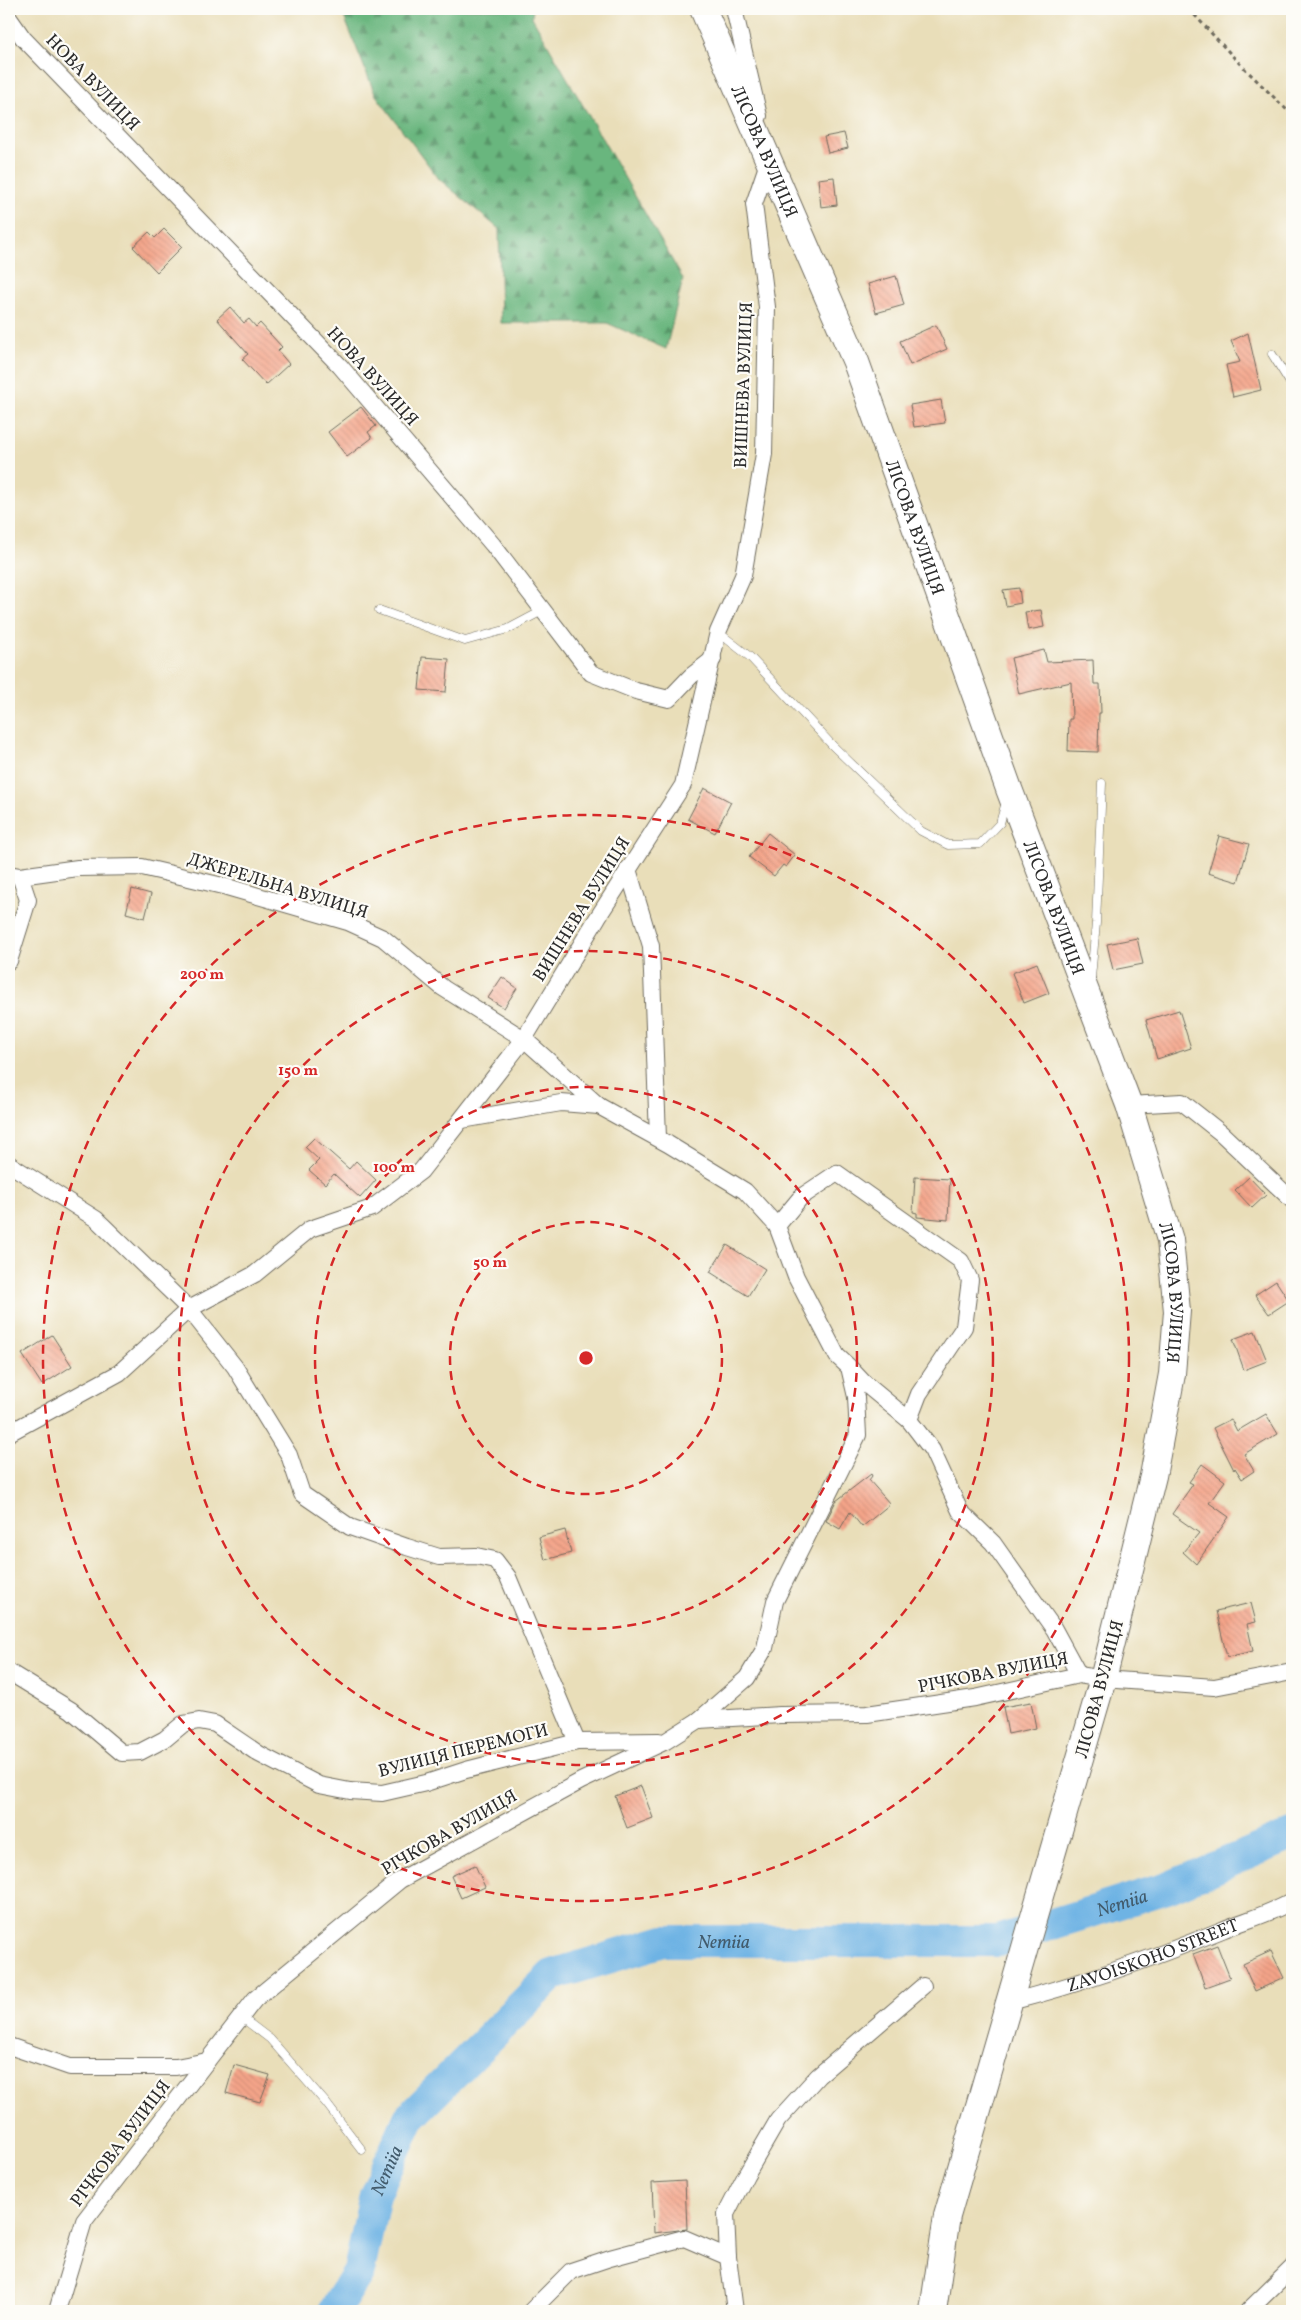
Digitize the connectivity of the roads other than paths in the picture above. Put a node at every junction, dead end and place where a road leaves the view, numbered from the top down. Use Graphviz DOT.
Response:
graph roads {
  1 [pos="703,9"];
  2 [pos="734,9"];
  3 [pos="9,18"];
  4 [pos="769,158"];
  5 [pos="1272,354"];
  6 [pos="1292,386"];
  7 [pos="379,610"];
  8 [pos="542,611"];
  9 [pos="718,632"];
  10 [pos="713,659"];
  11 [pos="1102,783"];
  12 [pos="1009,789"];
  13 [pos="628,870"];
  14 [pos="15,875"];
  15 [pos="9,962"];
  16 [pos="1089,999"];
  17 [pos="524,1039"];
  18 [pos="1129,1105"];
  19 [pos="599,1106"];
  20 [pos="462,1120"];
  21 [pos="658,1138"];
  22 [pos="9,1164"];
  23 [pos="1292,1200"];
  24 [pos="777,1226"];
  25 [pos="190,1309"];
  26 [pos="848,1368"];
  27 [pos="909,1420"];
  28 [pos="9,1433"];
  29 [pos="775,1601"];
  30 [pos="9,1672"];
  31 [pos="1292,1672"];
  32 [pos="1091,1678"];
  33 [pos="699,1720"];
  34 [pos="666,1741"];
  35 [pos="577,1742"];
  36 [pos="1292,1901"];
  37 [pos="924,1986"];
  38 [pos="1010,2002"];
  39 [pos="241,2017"];
  40 [pos="9,2046"];
  41 [pos="207,2061"];
  42 [pos="362,2150"];
  43 [pos="728,2257"];
  44 [pos="1292,2268"];
  45 [pos="57,2311"];
  46 [pos="531,2311"];
  47 [pos="735,2311"];
  48 [pos="933,2311"];
  49 [pos="1248,2311"];
  1 -- 4 [label="highway, ЛІСОВА ВУЛИЦЯ"];
  2 -- 4 [label="street"];
  3 -- 8 [label="street, НОВА ВУЛИЦЯ"];
  4 -- 9 [label="street, ВИШНЕВА ВУЛИЦЯ"];
  4 -- 12 [label="highway, ЛІСОВА ВУЛИЦЯ"];
  5 -- 6 [label="lane"];
  7 -- 8 [label="lane"];
  8 -- 10 [label="street, НОВА ВУЛИЦЯ"];
  9 -- 10 [label="street, ВИШНЕВА ВУЛИЦЯ"];
  9 -- 12 [label="lane"];
  10 -- 13 [label="street, ВИШНЕВА ВУЛИЦЯ"];
  11 -- 16 [label="lane"];
  12 -- 16 [label="highway, ЛІСОВА ВУЛИЦЯ"];
  13 -- 17 [label="street, ВИШНЕВА ВУЛИЦЯ"];
  13 -- 21 [label="street"];
  14 -- 15 [label="street"];
  14 -- 17 [label="street, ДЖЕРЕЛЬНА ВУЛИЦЯ"];
  16 -- 18 [label="highway, ЛІСОВА ВУЛИЦЯ"];
  17 -- 19 [label="street, ДЖЕРЕЛЬНА ВУЛИЦЯ"];
  17 -- 20 [label="street, ВИШНЕВА ВУЛИЦЯ"];
  18 -- 23 [label="street"];
  18 -- 32 [label="highway, ЛІСОВА ВУЛИЦЯ"];
  19 -- 20 [label="street, ДЖЕРЕЛЬНА ВУЛИЦЯ"];
  19 -- 21 [label="street, ДЖЕРЕЛЬНА ВУЛИЦЯ"];
  20 -- 25 [label="street, ВИШНЕВА ВУЛИЦЯ"];
  21 -- 24 [label="street, ДЖЕРЕЛЬНА ВУЛИЦЯ"];
  22 -- 25 [label="street, ВУЛИЦЯ ПЕРЕМОГИ"];
  24 -- 26 [label="street, ДЖЕРЕЛЬНА ВУЛИЦЯ"];
  24 -- 27 [label="street"];
  25 -- 28 [label="street, ВИШНЕВА ВУЛИЦЯ"];
  25 -- 35 [label="street, ВУЛИЦЯ ПЕРЕМОГИ"];
  26 -- 27 [label="street, ДЖЕРЕЛЬНА ВУЛИЦЯ"];
  26 -- 29 [label="street, ДЖЕРЕЛЬНА ВУЛИЦЯ"];
  27 -- 32 [label="street, ДЖЕРЕЛЬНА ВУЛИЦЯ"];
  29 -- 33 [label="street, РІЧКОВА ВУЛИЦЯ"];
  30 -- 35 [label="street, ВУЛИЦЯ ПЕРЕМОГИ"];
  31 -- 32 [label="street, РІЧКОВА ВУЛИЦЯ"];
  32 -- 33 [label="street, РІЧКОВА ВУЛИЦЯ"];
  32 -- 38 [label="highway, ЛІСОВА ВУЛИЦЯ"];
  33 -- 34 [label="street, РІЧКОВА ВУЛИЦЯ"];
  34 -- 35 [label="street, ВУЛИЦЯ ПЕРЕМОГИ"];
  34 -- 39 [label="street, РІЧКОВА ВУЛИЦЯ"];
  36 -- 38 [label="street, ZAVOISKOHO STREET"];
  37 -- 43 [label="street"];
  38 -- 48 [label="highway, ЛІСОВА ВУЛИЦЯ"];
  39 -- 41 [label="street, РІЧКОВА ВУЛИЦЯ"];
  39 -- 42 [label="lane"];
  40 -- 41 [label="street, РІЧКОВА ВУЛИЦЯ"];
  41 -- 45 [label="street, РІЧКОВА ВУЛИЦЯ"];
  43 -- 46 [label="street"];
  43 -- 47 [label="street"];
  44 -- 49 [label="street"];
}
